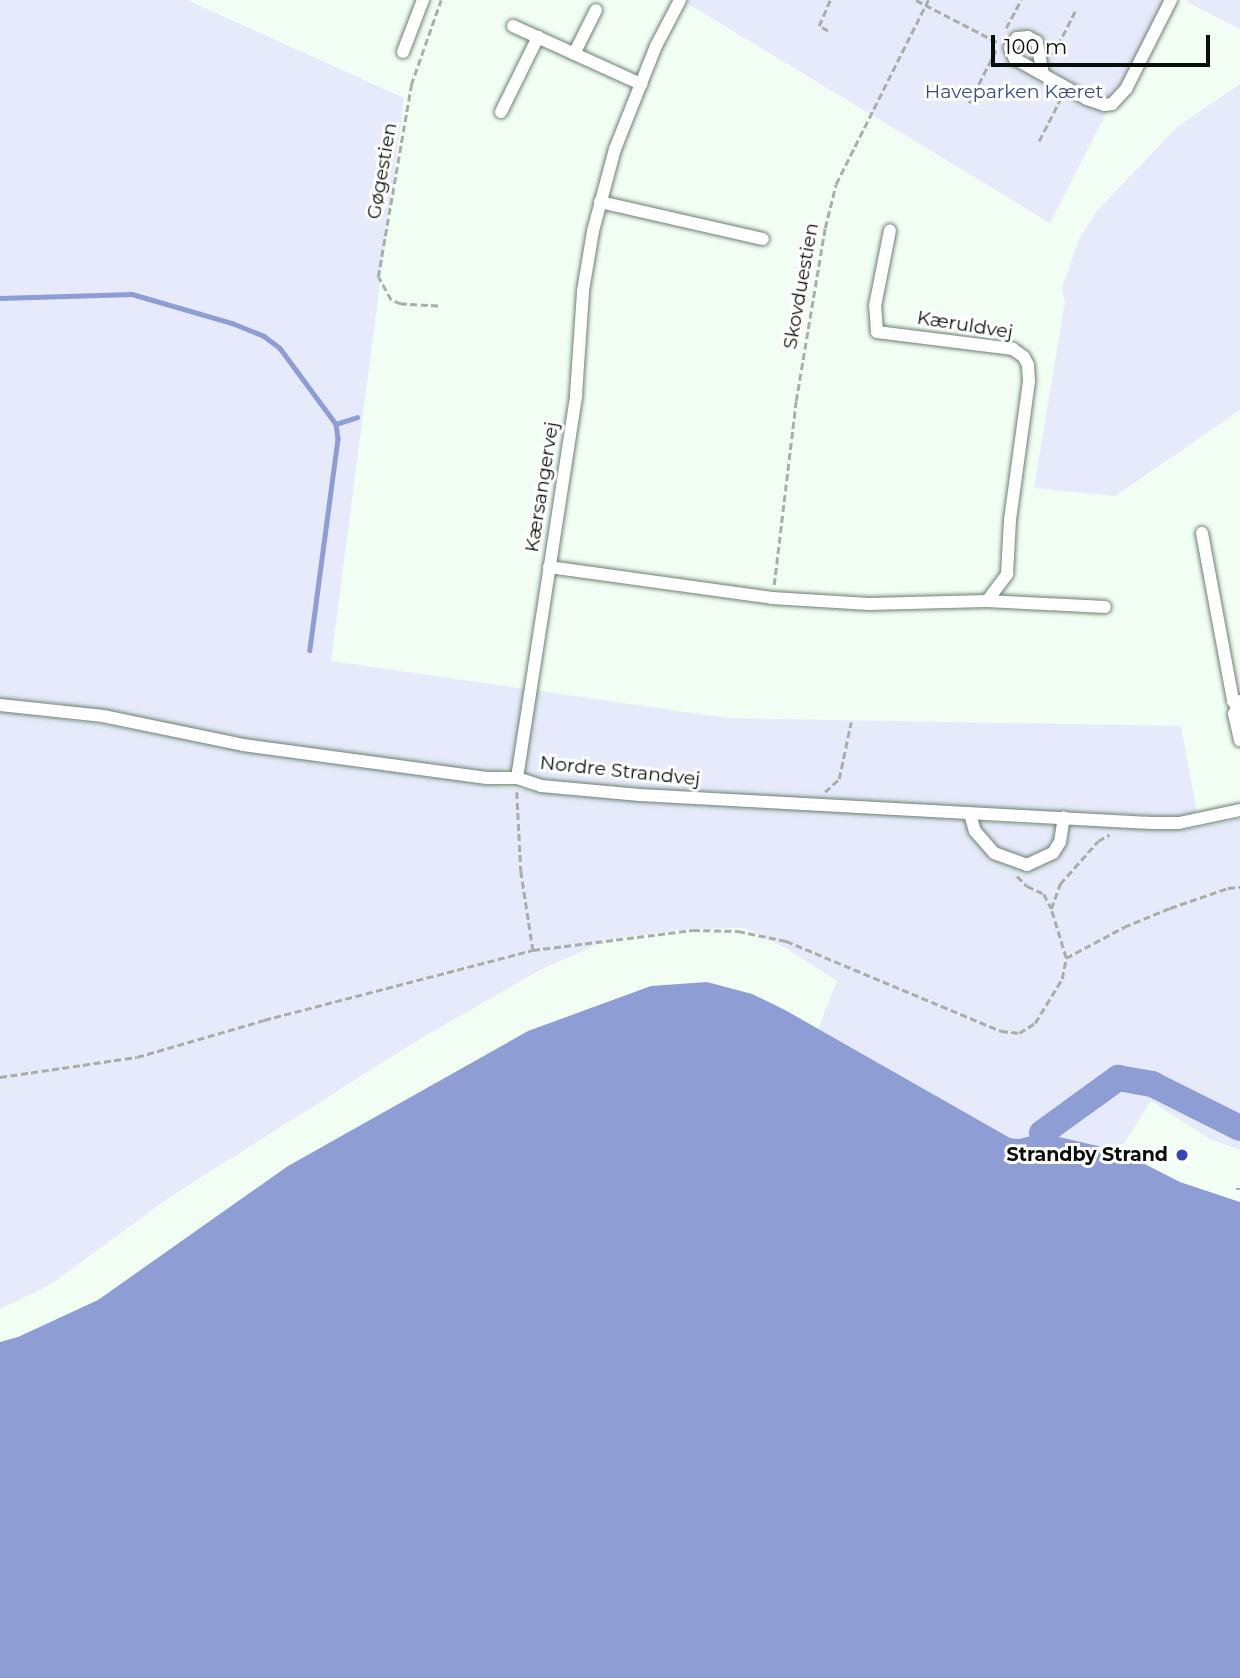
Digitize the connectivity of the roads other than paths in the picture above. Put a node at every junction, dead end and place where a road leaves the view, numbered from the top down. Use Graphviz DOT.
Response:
graph roads {
  1 [pos="423,0"];
  2 [pos="680,0"];
  3 [pos="1171,0"];
  4 [pos="596,10"];
  5 [pos="513,26"];
  6 [pos="538,37"];
  7 [pos="403,52"];
  8 [pos="575,54"];
  9 [pos="1043,74"];
  10 [pos="641,84"];
  11 [pos="501,112"];
  12 [pos="600,202"];
  13 [pos="890,230"];
  14 [pos="763,239"];
  15 [pos="1202,533"];
  16 [pos="549,567"];
  17 [pos="987,601"];
  18 [pos="1105,607"];
  19 [pos="1238,703"];
  20 [pos="0,705"];
  21 [pos="1240,740"];
  22 [pos="517,778"];
  23 [pos="1240,810"];
  24 [pos="970,814"];
  25 [pos="1064,817"];
  1 -- 7 [label="street"];
  2 -- 10 [label="street, Kærsangervej"];
  3 -- 9 [label="street"];
  4 -- 8 [label="street"];
  5 -- 6 [label="street"];
  6 -- 8 [label="street"];
  6 -- 11 [label="street"];
  8 -- 10 [label="street"];
  10 -- 12 [label="street, Kærsangervej"];
  12 -- 14 [label="street"];
  12 -- 16 [label="street, Kærsangervej"];
  13 -- 17 [label="street, Kæruldvej"];
  15 -- 19 [label="street"];
  16 -- 17 [label="street"];
  16 -- 22 [label="street, Kærsangervej"];
  17 -- 18 [label="street"];
  19 -- 21 [label="street"];
  20 -- 22 [label="street, Nordre Strandvej"];
  22 -- 24 [label="street, Nordre Strandvej"];
  23 -- 25 [label="street, Nordre Strandvej"];
  24 -- 25 [label="street, Nordre Strandvej"];
  24 -- 25 [label="street"];
}
